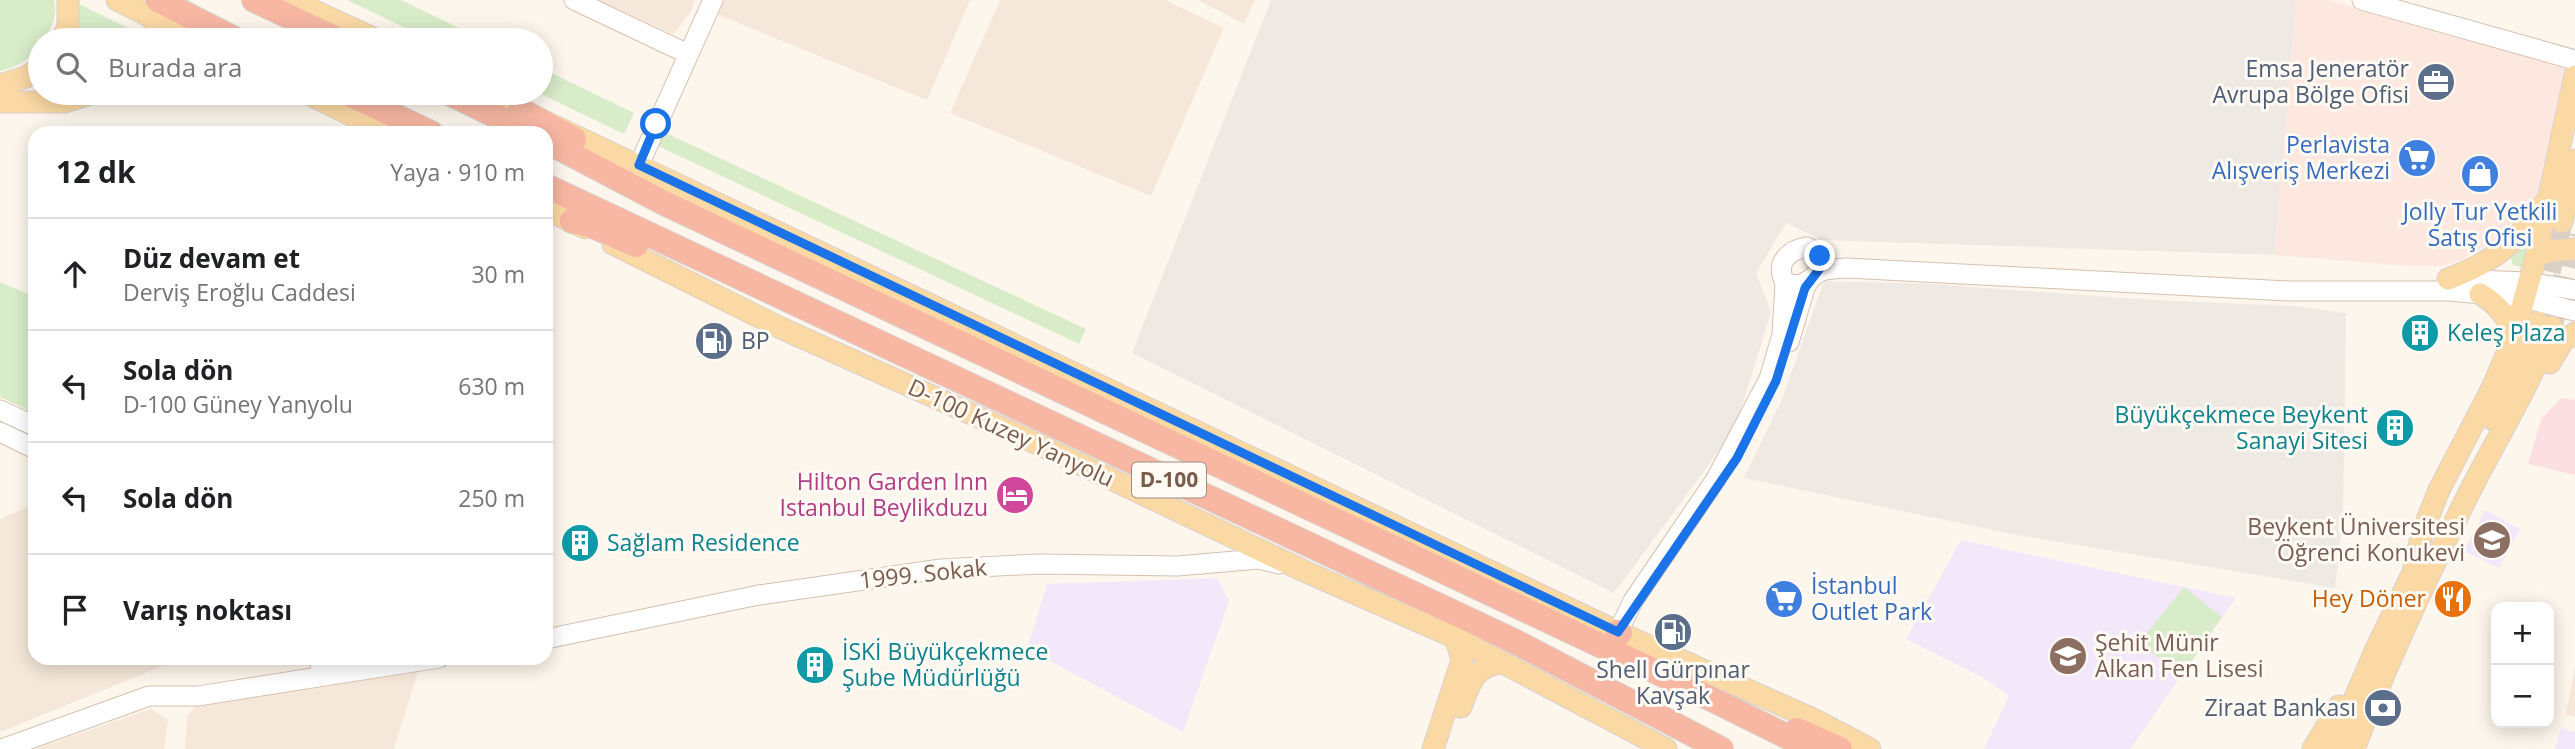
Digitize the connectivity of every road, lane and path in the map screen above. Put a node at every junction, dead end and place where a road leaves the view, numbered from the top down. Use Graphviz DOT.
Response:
graph roads {
  1 [pos="68,0"];
  2 [pos="117,0"];
  3 [pos="158,0"];
  4 [pos="254,0"];
  5 [pos="291,0"];
  6 [pos="574,0"];
  7 [pos="2362,0"];
  8 [pos="703,8"];
  9 [pos="67,28"];
  10 [pos="172,28"];
  11 [pos="213,28"];
  12 [pos="314,28"];
  13 [pos="351,28"];
  14 [pos="682,51"];
  15 [pos="2575,60"];
  16 [pos="28,76"];
  17 [pos="2575,76"];
  18 [pos="0,85"];
  19 [pos="0,102"];
  20 [pos="28,103"];
  21 [pos="331,105"];
  22 [pos="372,105"];
  23 [pos="474,105"];
  24 [pos="510,105"];
  25 [pos="520,110"];
  26 [pos="374,126"];
  27 [pos="416,126"];
  28 [pos="517,126"];
  29 [pos="549,126"];
  30 [pos="553,128"];
  31 [pos="553,145"];
  32 [pos="2575,160"];
  33 [pos="633,162"];
  34 [pos="553,189"];
  35 [pos="2549,199"];
  36 [pos="553,212"];
  37 [pos="572,221"];
  38 [pos="2560,226"];
  39 [pos="2575,249"];
  40 [pos="1817,252"];
  41 [pos="768,253"];
  42 [pos="2536,256"];
  43 [pos="1814,277"];
  44 [pos="2448,279"];
  45 [pos="1785,283"];
  46 [pos="2292,285"];
  47 [pos="2354,286"];
  48 [pos="2525,290"];
  49 [pos="2575,290"];
  50 [pos="2480,294"];
  51 [pos="2575,311"];
  52 [pos="2575,333"];
  53 [pos="2513,340"];
  54 [pos="901,354"];
  55 [pos="0,410"];
  56 [pos="28,423"];
  57 [pos="0,432"];
  58 [pos="28,446"];
  59 [pos="1304,571"];
  60 [pos="2413,572"];
  61 [pos="1437,606"];
  62 [pos="1621,628"];
  63 [pos="553,638"];
  64 [pos="1456,638"];
  65 [pos="2375,651"];
  66 [pos="1502,662"];
  67 [pos="310,665"];
  68 [pos="395,665"];
  69 [pos="2384,675"];
  70 [pos="176,696"];
  71 [pos="1750,717"];
  72 [pos="2,749"];
  73 [pos="1433,749"];
  74 [pos="1447,749"];
  75 [pos="1666,749"];
  76 [pos="1684,749"];
  77 [pos="1721,749"];
  78 [pos="1812,749"];
  79 [pos="1840,749"];
  80 [pos="1870,749"];
  81 [pos="2312,749"];
  82 [pos="2333,749"];
  83 [pos="2354,749"];
  1 -- 9 [label="main road"];
  2 -- 10 [label="main road"];
  3 -- 11 [label="highway"];
  4 -- 12 [label="highway"];
  5 -- 13 [label="main road"];
  6 -- 14 [label="main road"];
  7 -- 15 [label="main road"];
  8 -- 14 [label="main road"];
  14 -- 33 [label="main road"];
  16 -- 18 [label="main road"];
  17 -- 35 [label="main road"];
  19 -- 20 [label="main road"];
  21 -- 26 [label="main road"];
  22 -- 27 [label="highway"];
  23 -- 28 [label="highway"];
  24 -- 25 [label="main road"];
  25 -- 29 [label="highway"];
  25 -- 33 [label="main road"];
  30 -- 41 [label="highway"];
  31 -- 41 [label="highway, D-100"];
  32 -- 38 [label="main road"];
  33 -- 62 [label="main road"];
  34 -- 54 [label="highway, D-100"];
  35 -- 38 [label="main road"];
  35 -- 44 [label="main road"];
  36 -- 37 [label="main road, D-100 Kuzey Yanyolu"];
  37 -- 54 [label="highway"];
  37 -- 59 [label="main road, D-100 Kuzey Yanyolu"];
  38 -- 42 [label="main road"];
  39 -- 42 [label="main road"];
  40 -- 43 [label="main road"];
  40 -- 45 [label="main road"];
  40 -- 46 [label="main road"];
  41 -- 71 [label="highway, D-100"];
  42 -- 48 [label="main road"];
  43 -- 45 [label="main road"];
  43 -- 46 [label="main road"];
  43 -- 62 [label="main road"];
  44 -- 47 [label="main road"];
  44 -- 48 [label="main road"];
  45 -- 62 [label="main road"];
  46 -- 47 [label="main road"];
  47 -- 50 [label="main road"];
  48 -- 49 [label="main road"];
  48 -- 50 [label="main road"];
  48 -- 51 [label="main road"];
  48 -- 53 [label="main road"];
  50 -- 53 [label="main road"];
  52 -- 69 [label="main road"];
  53 -- 60 [label="main road"];
  54 -- 61 [label="highway, D-100"];
  55 -- 56 [label="main road"];
  57 -- 58 [label="main road"];
  59 -- 63 [label="main road, 1999. Sokak"];
  59 -- 64 [label="main road, D-100 Kuzey Yanyolu"];
  60 -- 65 [label="main road"];
  60 -- 69 [label="main road"];
  61 -- 76 [label="highway"];
  61 -- 77 [label="highway, D-100"];
  62 -- 80 [label="main road"];
  64 -- 66 [label="main road, D-100 Kuzey Yanyolu"];
  64 -- 73 [label="main road"];
  65 -- 81 [label="main road"];
  65 -- 82 [label="main road"];
  66 -- 74 [label="main road"];
  66 -- 75 [label="main road, D-100 Kuzey Yanyolu"];
  67 -- 70 [label="main road"];
  68 -- 70 [label="main road"];
  69 -- 83 [label="main road"];
  70 -- 72 [label="main road"];
  71 -- 78 [label="highway, D-100"];
  71 -- 79 [label="highway"];
}
